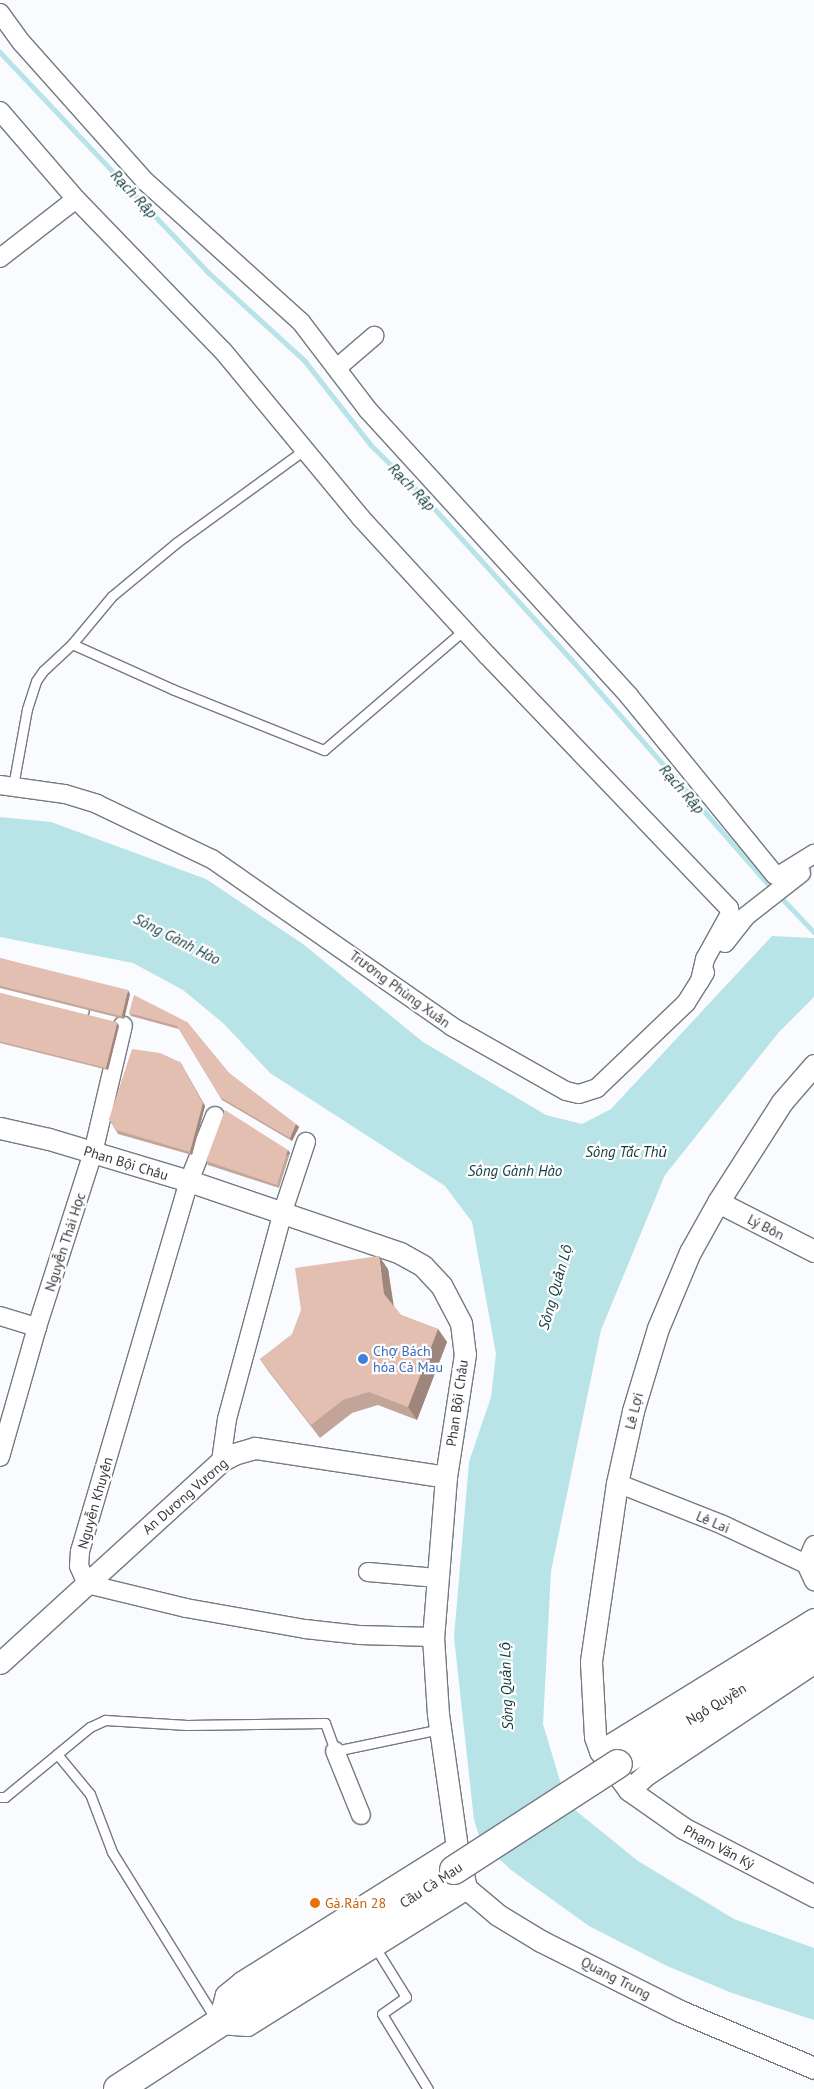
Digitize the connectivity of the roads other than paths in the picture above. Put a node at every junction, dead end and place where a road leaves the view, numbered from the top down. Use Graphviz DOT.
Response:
graph roads {
  1 [pos="4,0"];
  2 [pos="0,3"];
  3 [pos="0,13"];
  4 [pos="0,111"];
  5 [pos="76,199"];
  6 [pos="0,258"];
  7 [pos="374,336"];
  8 [pos="338,367"];
  9 [pos="304,450"];
  10 [pos="464,630"];
  11 [pos="72,644"];
  12 [pos="6,786"];
  13 [pos="814,854"];
  14 [pos="808,869"];
  15 [pos="700,981"];
  16 [pos="0,991"];
  17 [pos="80,1011"];
  18 [pos="123,1025"];
  19 [pos="814,1065"];
  20 [pos="215,1116"];
  21 [pos="0,1128"];
  22 [pos="306,1142"];
  23 [pos="93,1153"];
  24 [pos="189,1181"];
  25 [pos="718,1202"];
  26 [pos="283,1211"];
  27 [pos="814,1251"];
  28 [pos="0,1316"];
  29 [pos="37,1327"];
  30 [pos="0,1457"];
  31 [pos="221,1461"];
  32 [pos="446,1477"];
  33 [pos="617,1483"];
  34 [pos="814,1545"];
  35 [pos="806,1564"];
  36 [pos="368,1572"];
  37 [pos="437,1578"];
  38 [pos="814,1581"];
  39 [pos="87,1584"];
  40 [pos="814,1619"];
  41 [pos="433,1637"];
  42 [pos="814,1644"];
  43 [pos="0,1662"];
  44 [pos="814,1662"];
  45 [pos="440,1729"];
  46 [pos="335,1751"];
  47 [pos="57,1754"];
  48 [pos="609,1757"];
  49 [pos="628,1790"];
  50 [pos="0,1797"];
  51 [pos="361,1815"];
  52 [pos="459,1868"];
  53 [pos="814,1896"];
  54 [pos="375,1947"];
  55 [pos="218,2024"];
  56 [pos="814,2068"];
  57 [pos="125,2087"];
  58 [pos="428,2089"];
  1 -- 2 [label="street"];
  3 -- 8 [label="street"];
  4 -- 5 [label="street"];
  5 -- 6 [label="street"];
  5 -- 9 [label="street"];
  7 -- 8 [label="street"];
  8 -- 13 [label="street"];
  9 -- 10 [label="street"];
  9 -- 11 [label="lane"];
  10 -- 11 [label="lane"];
  10 -- 15 [label="street"];
  11 -- 12 [label="lane"];
  12 -- 15 [label="street, Trương Phùng Xuân"];
  14 -- 15 [label="street, Trương Phùng Xuân"];
  16 -- 17 [label="street"];
  18 -- 23 [label="street, Nguyễn Thái Học"];
  19 -- 25 [label="street, Lê Lợi"];
  20 -- 24 [label="street, Nguyễn Khuyến"];
  21 -- 23 [label="street, Phan Bội Châu"];
  22 -- 26 [label="street"];
  23 -- 24 [label="street, Phan Bội Châu"];
  23 -- 29 [label="street, Nguyễn Thái Học"];
  24 -- 26 [label="street, Phan Bội Châu"];
  24 -- 39 [label="street, Nguyễn Khuyến"];
  25 -- 27 [label="street, Lý Bôn"];
  25 -- 33 [label="street, Lê Lợi"];
  26 -- 31 [label="street"];
  26 -- 32 [label="street, Phan Bội Châu"];
  28 -- 29 [label="street"];
  29 -- 30 [label="street, Nguyễn Thái Học"];
  31 -- 32 [label="street, An Dương Vương"];
  31 -- 39 [label="street, An Dương Vương"];
  32 -- 37 [label="street, Phan Bội Châu"];
  33 -- 35 [label="street, Lê Lai"];
  33 -- 48 [label="street, Lê Lợi"];
  34 -- 35 [label="street"];
  35 -- 38 [label="street"];
  36 -- 37 [label="street"];
  37 -- 41 [label="street, Phan Bội Châu"];
  39 -- 41 [label="street"];
  39 -- 43 [label="street, An Dương Vương"];
  40 -- 48 [label="street"];
  41 -- 45 [label="street, Phan Bội Châu"];
  42 -- 48 [label="main road, Ngô Quyền"];
  44 -- 49 [label="street"];
  45 -- 46 [label="lane"];
  45 -- 52 [label="street, Phan Bội Châu"];
  46 -- 47 [label="lane"];
  46 -- 51 [label="street"];
  47 -- 50 [label="lane"];
  47 -- 55 [label="lane"];
  48 -- 49 [label="street, Lê Lợi"];
  48 -- 52 [label="main road, Cầu Cà Mau, bridge"];
  49 -- 53 [label="street, Phạm Văn Ký"];
  52 -- 54 [label="street"];
  52 -- 55 [label="main road, Cầu Cà Mau"];
  52 -- 56 [label="street, Quang Trung"];
  54 -- 55 [label="street"];
  54 -- 58 [label="lane"];
  55 -- 57 [label="main road, Cầu Cà Mau"];
}
